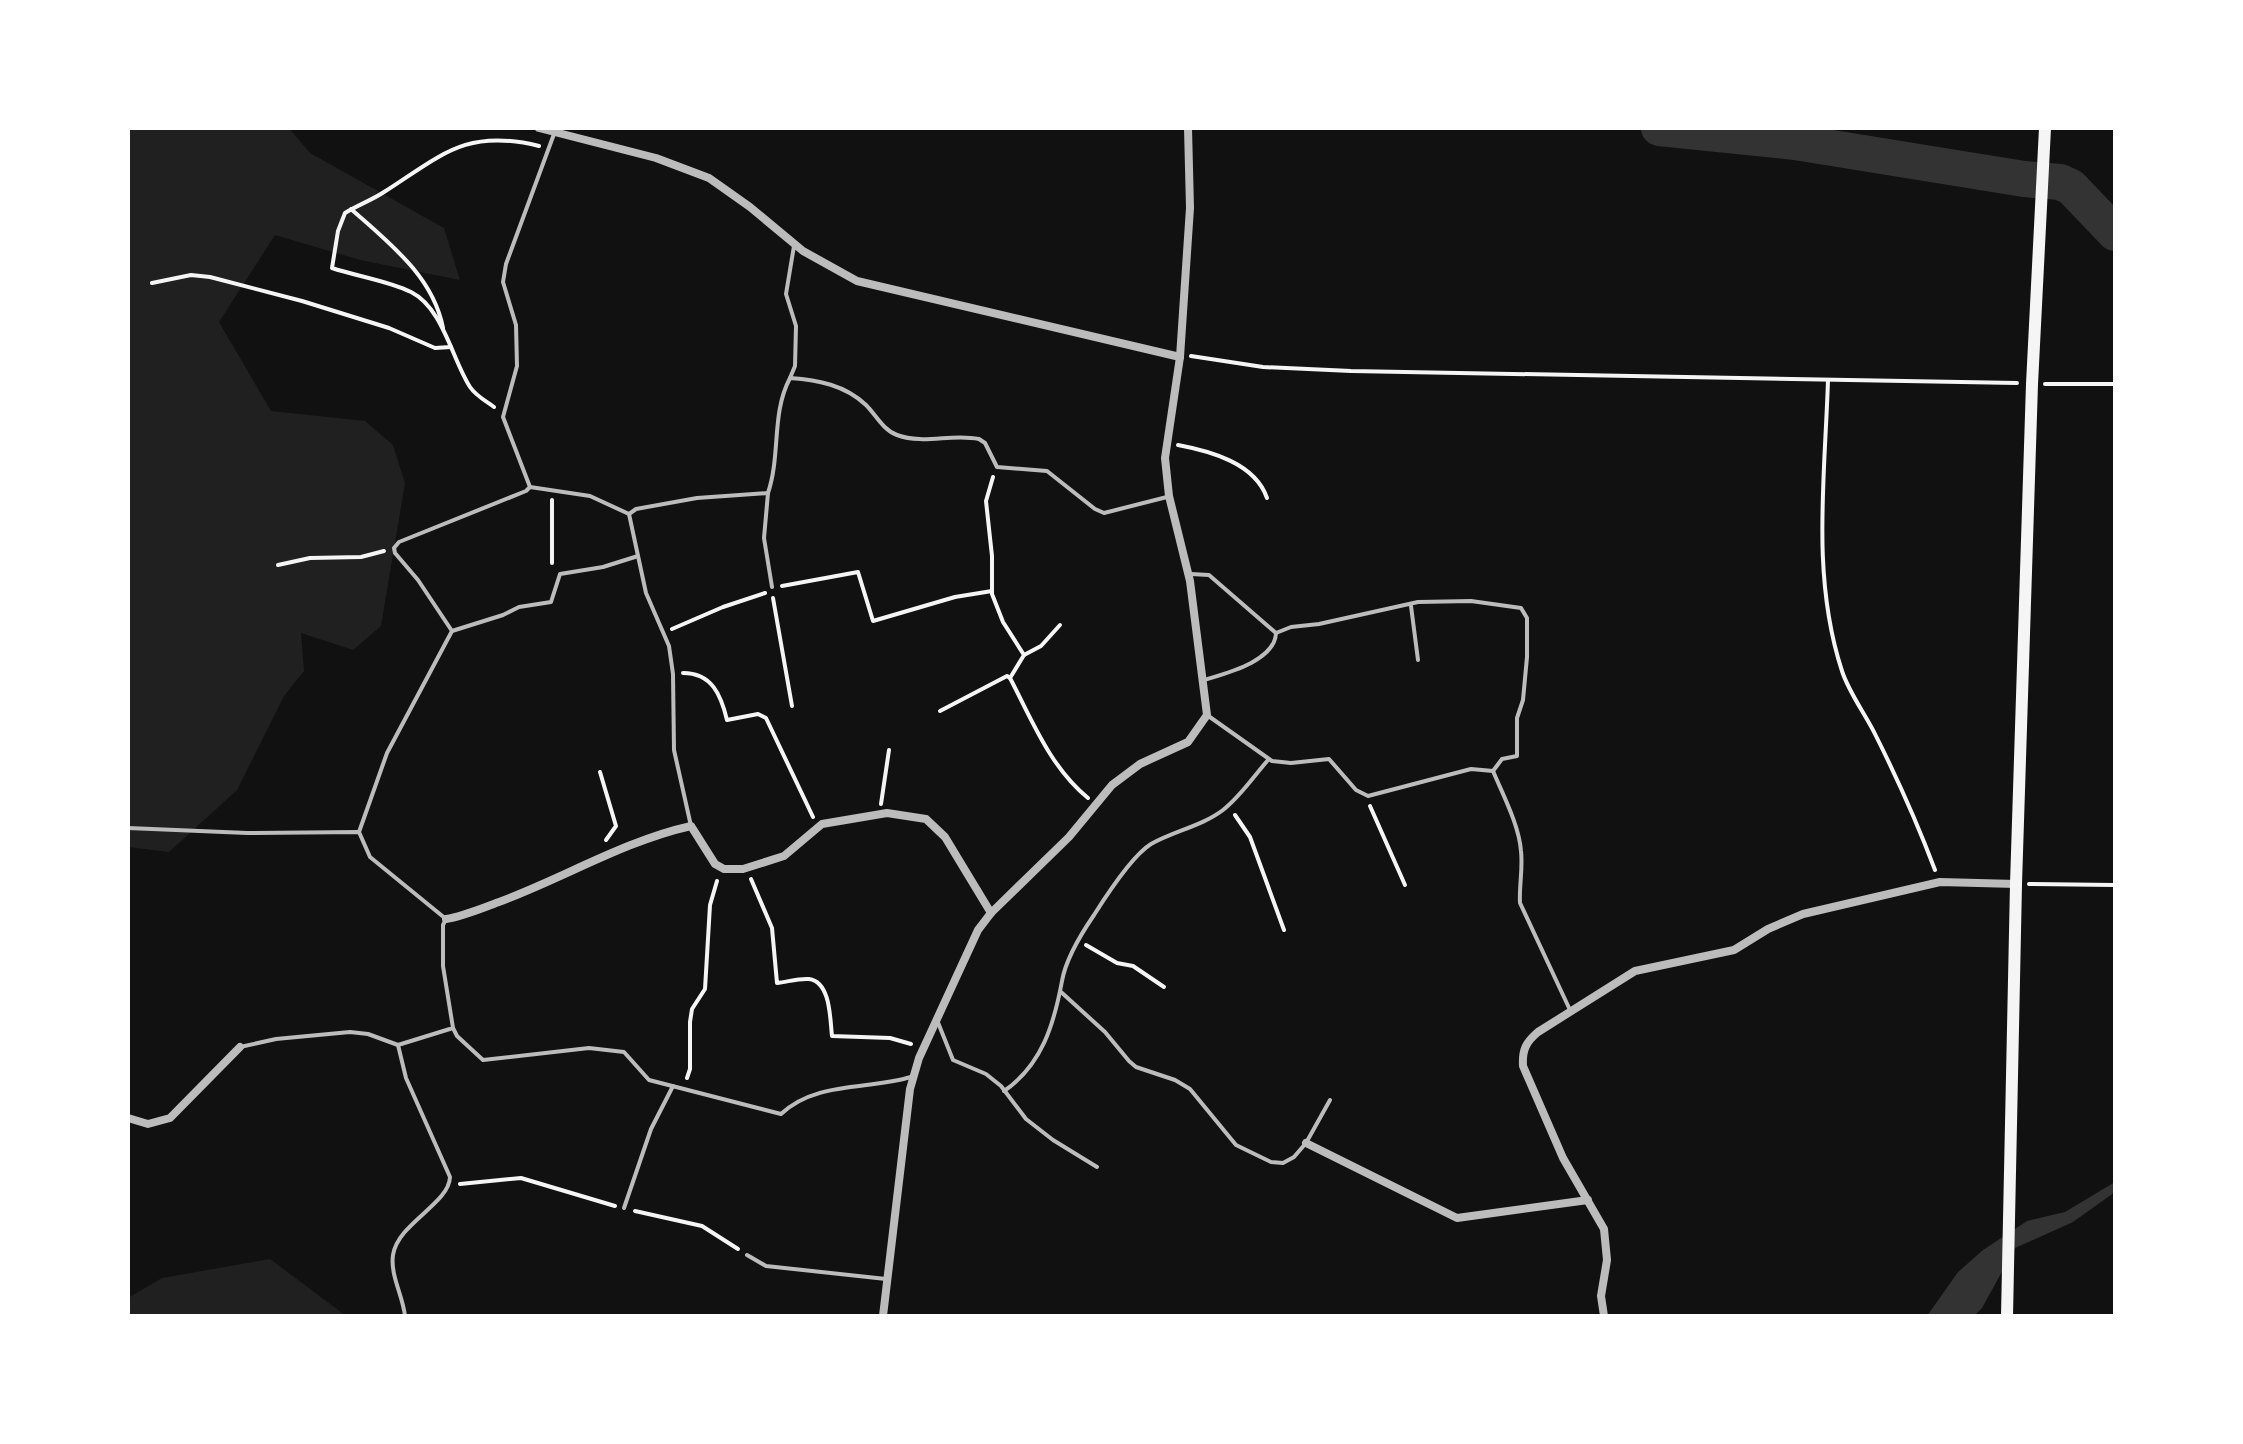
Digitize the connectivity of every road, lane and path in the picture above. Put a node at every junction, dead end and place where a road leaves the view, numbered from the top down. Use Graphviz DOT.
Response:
graph roads {
  1 [pos="539,128"];
  2 [pos="1188,128"];
  3 [pos="2045,128"];
  4 [pos="555,132"];
  5 [pos="549,149"];
  6 [pos="351,209"];
  7 [pos="795,244"];
  8 [pos="152,283"];
  9 [pos="444,329"];
  10 [pos="451,347"];
  11 [pos="1180,356"];
  12 [pos="790,378"];
  13 [pos="1828,380"];
  14 [pos="2032,384"];
  15 [pos="2115,384"];
  16 [pos="503,417"];
  17 [pos="1168,443"];
  18 [pos="997,467"];
  19 [pos="530,487"];
  20 [pos="551,490"];
  21 [pos="768,493"];
  22 [pos="1169,496"];
  23 [pos="1267,498"];
  24 [pos="629,514"];
  25 [pos="394,548"];
  26 [pos="638,556"];
  27 [pos="552,563"];
  28 [pos="278,565"];
  29 [pos="1188,573"];
  30 [pos="772,587"];
  31 [pos="992,591"];
  32 [pos="1411,606"];
  33 [pos="1060,625"];
  34 [pos="452,631"];
  35 [pos="665,632"];
  36 [pos="1276,633"];
  37 [pos="1024,655"];
  38 [pos="1418,660"];
  39 [pos="673,674"];
  40 [pos="1010,678"];
  41 [pos="1204,680"];
  42 [pos="792,706"];
  43 [pos="940,711"];
  44 [pos="1207,715"];
  45 [pos="889,750"];
  46 [pos="1268,760"];
  47 [pos="1493,771"];
  48 [pos="600,772"];
  49 [pos="1365,795"];
  50 [pos="1096,805"];
  51 [pos="1226,808"];
  52 [pos="880,814"];
  53 [pos="822,824"];
  54 [pos="691,826"];
  55 [pos="128,828"];
  56 [pos="359,832"];
  57 [pos="604,842"];
  58 [pos="721,867"];
  59 [pos="748,869"];
  60 [pos="1940,882"];
  61 [pos="2016,884"];
  62 [pos="1405,885"];
  63 [pos="2115,885"];
  64 [pos="991,913"];
  65 [pos="446,919"];
  66 [pos="1284,930"];
  67 [pos="1079,941"];
  68 [pos="1164,987"];
  69 [pos="1061,992"];
  70 [pos="1570,1010"];
  71 [pos="937,1020"];
  72 [pos="453,1028"];
  73 [pos="398,1045"];
  74 [pos="240,1047"];
  75 [pos="923,1049"];
  76 [pos="913,1077"];
  77 [pos="673,1086"];
  78 [pos="681,1088"];
  79 [pos="1004,1091"];
  80 [pos="1330,1100"];
  81 [pos="128,1118"];
  82 [pos="1306,1143"];
  83 [pos="1097,1167"];
  84 [pos="450,1184"];
  85 [pos="1588,1200"];
  86 [pos="624,1208"];
  87 [pos="747,1255"];
  88 [pos="886,1279"];
  89 [pos="405,1316"];
  90 [pos="883,1316"];
  91 [pos="1604,1316"];
  92 [pos="2007,1316"];
  1 -- 4 [label="street"];
  2 -- 11 [label="street"];
  3 -- 14 [label="main road"];
  4 -- 5 [label="lane"];
  4 -- 7 [label="street"];
  5 -- 6 [label="path"];
  5 -- 16 [label="lane"];
  6 -- 9 [label="path"];
  6 -- 9 [label="path"];
  7 -- 11 [label="street"];
  7 -- 12 [label="lane"];
  8 -- 10 [label="path"];
  9 -- 10 [label="path"];
  10 -- 16 [label="path"];
  11 -- 13 [label="path"];
  11 -- 17 [label="street"];
  12 -- 18 [label="lane"];
  12 -- 21 [label="lane"];
  13 -- 14 [label="path"];
  13 -- 60 [label="path"];
  14 -- 15 [label="path"];
  14 -- 61 [label="main road"];
  16 -- 19 [label="lane"];
  17 -- 22 [label="street"];
  17 -- 23 [label="path"];
  18 -- 22 [label="lane"];
  18 -- 31 [label="path"];
  19 -- 20 [label="lane"];
  19 -- 25 [label="lane"];
  20 -- 24 [label="lane"];
  20 -- 27 [label="path"];
  21 -- 24 [label="lane"];
  21 -- 30 [label="lane"];
  22 -- 29 [label="street"];
  24 -- 26 [label="lane"];
  25 -- 28 [label="path"];
  25 -- 34 [label="lane"];
  26 -- 34 [label="lane"];
  26 -- 35 [label="lane"];
  29 -- 36 [label="lane"];
  29 -- 41 [label="street"];
  30 -- 31 [label="path"];
  31 -- 37 [label="path"];
  32 -- 36 [label="lane"];
  32 -- 38 [label="lane"];
  32 -- 47 [label="lane"];
  33 -- 37 [label="path"];
  34 -- 56 [label="lane"];
  35 -- 39 [label="lane"];
  35 -- 42 [label="path"];
  36 -- 41 [label="lane"];
  37 -- 40 [label="path"];
  39 -- 53 [label="path"];
  39 -- 54 [label="lane"];
  40 -- 43 [label="path"];
  40 -- 50 [label="path"];
  41 -- 44 [label="street"];
  44 -- 46 [label="lane"];
  44 -- 50 [label="street"];
  45 -- 52 [label="path"];
  46 -- 49 [label="lane"];
  46 -- 51 [label="lane"];
  47 -- 49 [label="lane"];
  47 -- 70 [label="lane"];
  48 -- 57 [label="path"];
  49 -- 62 [label="path"];
  50 -- 64 [label="street"];
  51 -- 66 [label="path"];
  51 -- 67 [label="lane"];
  52 -- 53 [label="street"];
  52 -- 64 [label="street"];
  53 -- 59 [label="street"];
  54 -- 58 [label="street"];
  54 -- 65 [label="street"];
  55 -- 56 [label="lane"];
  56 -- 65 [label="lane"];
  58 -- 59 [label="street"];
  58 -- 78 [label="path"];
  59 -- 75 [label="path"];
  60 -- 61 [label="street"];
  60 -- 70 [label="street"];
  61 -- 63 [label="path"];
  61 -- 92 [label="main road"];
  64 -- 71 [label="street"];
  65 -- 72 [label="lane"];
  67 -- 68 [label="path"];
  67 -- 69 [label="lane"];
  69 -- 79 [label="lane"];
  69 -- 82 [label="lane"];
  70 -- 85 [label="street"];
  71 -- 75 [label="street"];
  71 -- 79 [label="lane"];
  72 -- 73 [label="lane"];
  72 -- 77 [label="lane"];
  73 -- 74 [label="lane"];
  73 -- 84 [label="lane"];
  74 -- 81 [label="street"];
  75 -- 76 [label="street"];
  76 -- 78 [label="lane"];
  76 -- 88 [label="street"];
  77 -- 78 [label="lane"];
  77 -- 86 [label="lane"];
  79 -- 83 [label="lane"];
  80 -- 82 [label="lane"];
  82 -- 85 [label="street"];
  84 -- 86 [label="path"];
  84 -- 89 [label="lane"];
  85 -- 91 [label="street"];
  86 -- 87 [label="path"];
  87 -- 88 [label="lane"];
  88 -- 90 [label="street"];
}
